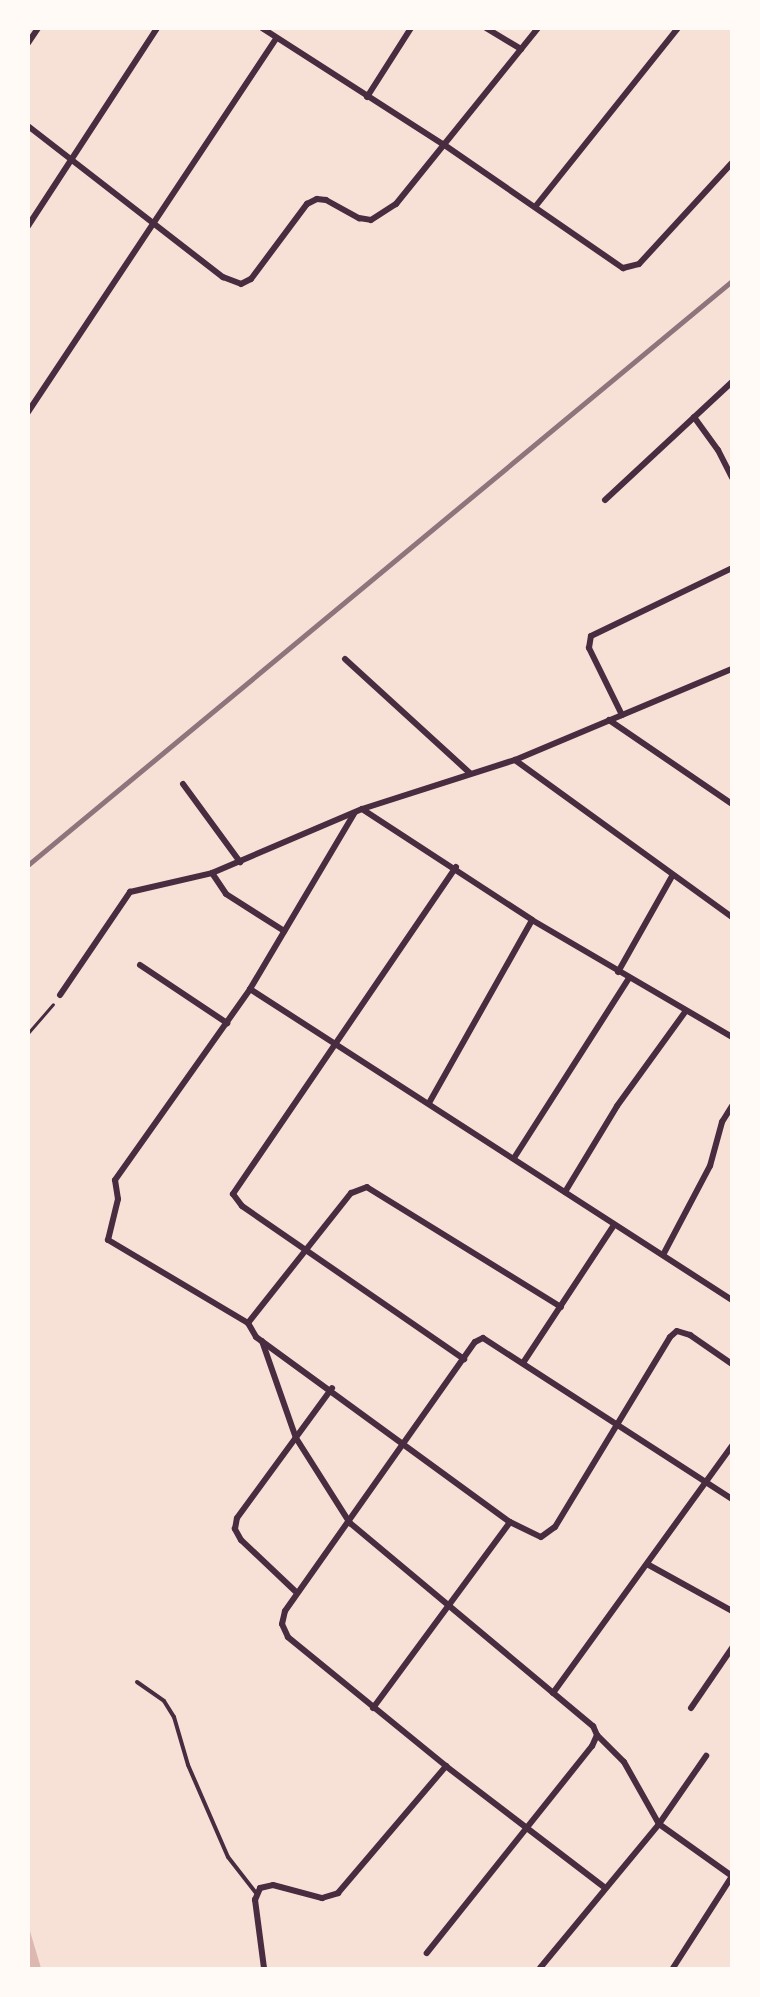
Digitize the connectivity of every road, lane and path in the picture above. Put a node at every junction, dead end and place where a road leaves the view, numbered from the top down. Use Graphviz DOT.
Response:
graph roads {
  1 [pos="38,28"];
  2 [pos="157,28"];
  3 [pos="411,28"];
  4 [pos="486,28"];
  5 [pos="538,28"];
  6 [pos="678,28"];
  7 [pos="266,30"];
  8 [pos="276,39"];
  9 [pos="28,43"];
  10 [pos="521,49"];
  11 [pos="367,97"];
  12 [pos="28,126"];
  13 [pos="443,144"];
  14 [pos="72,160"];
  15 [pos="732,162"];
  16 [pos="535,207"];
  17 [pos="155,225"];
  18 [pos="28,226"];
  19 [pos="732,382"];
  20 [pos="28,412"];
  21 [pos="694,417"];
  22 [pos="732,478"];
  23 [pos="605,501"];
  24 [pos="732,568"];
  25 [pos="345,659"];
  26 [pos="732,669"];
  27 [pos="622,715"];
  28 [pos="609,720"];
  29 [pos="515,760"];
  30 [pos="470,773"];
  31 [pos="183,784"];
  32 [pos="732,804"];
  33 [pos="362,809"];
  34 [pos="354,814"];
  35 [pos="240,862"];
  36 [pos="456,867"];
  37 [pos="213,873"];
  38 [pos="672,876"];
  39 [pos="732,917"];
  40 [pos="532,920"];
  41 [pos="284,932"];
  42 [pos="140,965"];
  43 [pos="618,972"];
  44 [pos="629,978"];
  45 [pos="250,989"];
  46 [pos="60,995"];
  47 [pos="685,1012"];
  48 [pos="227,1023"];
  49 [pos="28,1034"];
  50 [pos="732,1037"];
  51 [pos="336,1045"];
  52 [pos="429,1103"];
  53 [pos="732,1106"];
  54 [pos="514,1158"];
  55 [pos="566,1192"];
  56 [pos="614,1225"];
  57 [pos="306,1250"];
  58 [pos="663,1254"];
  59 [pos="732,1300"];
  60 [pos="561,1307"];
  61 [pos="248,1323"];
  62 [pos="261,1340"];
  63 [pos="464,1359"];
  64 [pos="523,1364"];
  65 [pos="732,1364"];
  66 [pos="332,1389"];
  67 [pos="619,1426"];
  68 [pos="296,1438"];
  69 [pos="405,1443"];
  70 [pos="732,1446"];
  71 [pos="708,1481"];
  72 [pos="732,1499"];
  73 [pos="510,1522"];
  74 [pos="350,1523"];
  75 [pos="647,1564"];
  76 [pos="295,1591"];
  77 [pos="447,1605"];
  78 [pos="732,1611"];
  79 [pos="732,1648"];
  80 [pos="137,1682"];
  81 [pos="553,1693"];
  82 [pos="373,1708"];
  83 [pos="691,1708"];
  84 [pos="597,1736"];
  85 [pos="706,1756"];
  86 [pos="446,1766"];
  87 [pos="659,1824"];
  88 [pos="528,1828"];
  89 [pos="732,1876"];
  90 [pos="604,1887"];
  91 [pos="256,1893"];
  92 [pos="427,1953"];
  93 [pos="264,1968"];
  94 [pos="540,1968"];
  95 [pos="673,1968"];
  1 -- 9 [label="street"];
  2 -- 14 [label="street"];
  3 -- 11 [label="street"];
  4 -- 10 [label="street"];
  5 -- 10 [label="street"];
  6 -- 16 [label="street"];
  7 -- 8 [label="street"];
  8 -- 11 [label="street"];
  8 -- 17 [label="street"];
  10 -- 13 [label="street"];
  11 -- 13 [label="street"];
  12 -- 14 [label="street"];
  13 -- 16 [label="street"];
  13 -- 17 [label="street"];
  14 -- 17 [label="street"];
  14 -- 18 [label="street"];
  15 -- 16 [label="street"];
  17 -- 20 [label="street"];
  19 -- 21 [label="street"];
  21 -- 22 [label="street"];
  21 -- 23 [label="street"];
  24 -- 27 [label="street"];
  25 -- 30 [label="street"];
  26 -- 27 [label="street"];
  27 -- 28 [label="street"];
  28 -- 29 [label="street"];
  28 -- 32 [label="street"];
  29 -- 30 [label="street"];
  29 -- 38 [label="street"];
  30 -- 33 [label="street"];
  31 -- 35 [label="street"];
  33 -- 34 [label="street"];
  33 -- 36 [label="street"];
  34 -- 35 [label="street"];
  34 -- 41 [label="street"];
  35 -- 37 [label="street"];
  36 -- 40 [label="street"];
  36 -- 51 [label="street"];
  37 -- 41 [label="street"];
  37 -- 46 [label="street"];
  38 -- 39 [label="street"];
  38 -- 43 [label="street"];
  40 -- 43 [label="street"];
  40 -- 52 [label="street"];
  41 -- 45 [label="street"];
  42 -- 48 [label="street"];
  43 -- 44 [label="street"];
  44 -- 47 [label="street"];
  44 -- 54 [label="street"];
  45 -- 48 [label="street"];
  45 -- 51 [label="street"];
  46 -- 49 [label="path"];
  47 -- 50 [label="street"];
  47 -- 55 [label="street"];
  48 -- 61 [label="street"];
  51 -- 52 [label="street"];
  51 -- 57 [label="street"];
  52 -- 54 [label="street"];
  53 -- 58 [label="street"];
  54 -- 55 [label="street"];
  55 -- 56 [label="street"];
  56 -- 58 [label="street"];
  56 -- 60 [label="street"];
  57 -- 60 [label="street"];
  57 -- 61 [label="street"];
  57 -- 63 [label="street"];
  58 -- 59 [label="street"];
  60 -- 64 [label="street"];
  61 -- 62 [label="street"];
  62 -- 66 [label="street"];
  62 -- 68 [label="street"];
  63 -- 64 [label="street"];
  63 -- 69 [label="street"];
  64 -- 67 [label="street"];
  65 -- 67 [label="street"];
  66 -- 68 [label="street"];
  66 -- 69 [label="street"];
  67 -- 71 [label="street"];
  67 -- 73 [label="street"];
  68 -- 74 [label="street"];
  68 -- 76 [label="street"];
  69 -- 73 [label="street"];
  69 -- 74 [label="street"];
  70 -- 71 [label="street"];
  71 -- 72 [label="street"];
  71 -- 75 [label="street"];
  73 -- 77 [label="street"];
  74 -- 76 [label="street"];
  74 -- 77 [label="street"];
  75 -- 78 [label="street"];
  75 -- 81 [label="street"];
  76 -- 82 [label="street"];
  77 -- 81 [label="street"];
  77 -- 82 [label="street"];
  79 -- 83 [label="street"];
  80 -- 91 [label="lane"];
  81 -- 84 [label="street"];
  82 -- 86 [label="street"];
  84 -- 87 [label="street"];
  84 -- 88 [label="street"];
  85 -- 87 [label="street"];
  86 -- 88 [label="street"];
  86 -- 91 [label="street"];
  87 -- 89 [label="street"];
  87 -- 90 [label="street"];
  88 -- 90 [label="street"];
  88 -- 92 [label="street"];
  89 -- 95 [label="street"];
  90 -- 94 [label="street"];
  91 -- 93 [label="street"];
}
